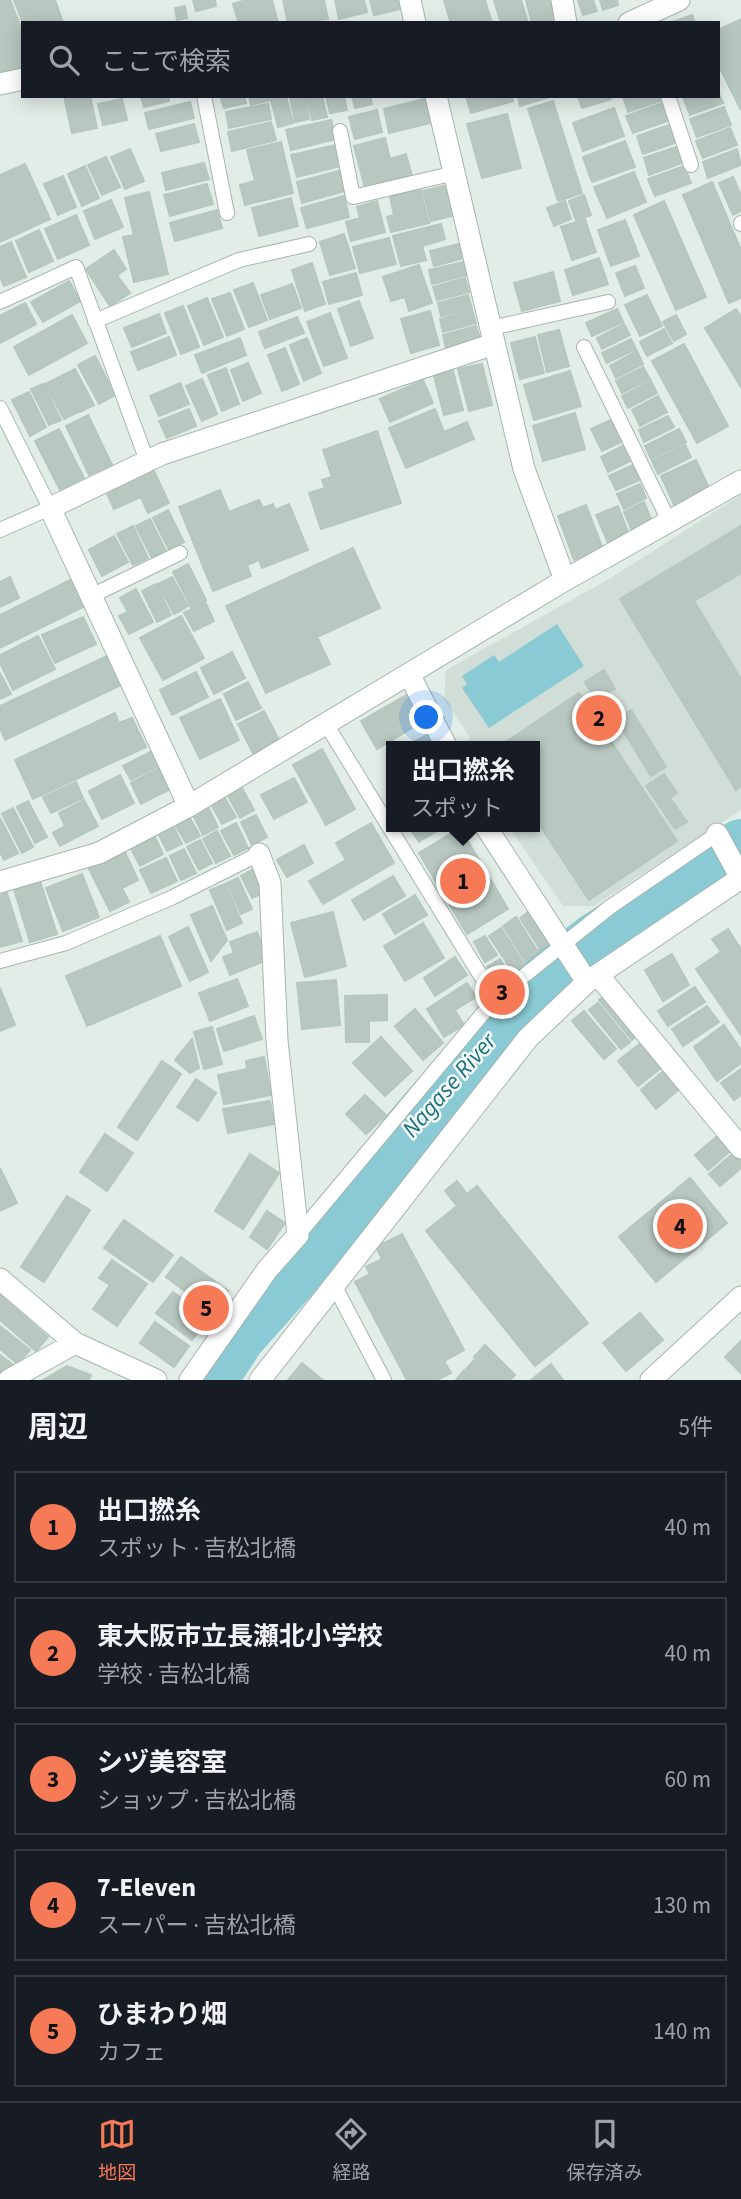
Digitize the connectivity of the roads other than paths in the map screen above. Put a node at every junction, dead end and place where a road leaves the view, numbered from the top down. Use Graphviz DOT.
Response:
graph roads {
  1 [pos="410,0"];
  2 [pos="562,0"];
  3 [pos="680,0"];
  4 [pos="415,21"];
  5 [pos="566,21"];
  6 [pos="639,21"];
  7 [pos="21,79"];
  8 [pos="0,84"];
  9 [pos="204,98"];
  10 [pos="436,98"];
  11 [pos="669,98"];
  12 [pos="340,131"];
  13 [pos="691,165"];
  14 [pos="455,173"];
  15 [pos="227,213"];
  16 [pos="309,244"];
  17 [pos="0,302"];
  18 [pos="608,302"];
  19 [pos="96,321"];
  20 [pos="493,336"];
  21 [pos="584,347"];
  22 [pos="0,408"];
  23 [pos="146,461"];
  24 [pos="741,481"];
  25 [pos="50,509"];
  26 [pos="669,521"];
  27 [pos="0,530"];
  28 [pos="180,553"];
  29 [pos="565,580"];
  30 [pos="92,597"];
  31 [pos="409,674"];
  32 [pos="326,724"];
  33 [pos="443,741"];
  34 [pos="189,806"];
  35 [pos="386,822"];
  36 [pos="392,832"];
  37 [pos="489,832"];
  38 [pos="720,840"];
  39 [pos="259,854"];
  40 [pos="739,875"];
  41 [pos="0,882"];
  42 [pos="565,949"];
  43 [pos="0,961"];
  44 [pos="589,977"];
  45 [pos="495,999"];
  46 [pos="741,1148"];
  47 [pos="298,1235"];
  48 [pos="0,1279"];
  49 [pos="334,1285"];
  50 [pos="740,1298"];
  51 [pos="75,1343"];
  52 [pos="9,1380"];
  53 [pos="156,1380"];
  54 [pos="190,1380"];
  55 [pos="260,1380"];
  56 [pos="384,1380"];
  57 [pos="651,1380"];
  1 -- 4 [label="street"];
  2 -- 5 [label="street"];
  3 -- 6 [label="street"];
  7 -- 8 [label="street"];
  9 -- 15 [label="lane"];
  10 -- 14 [label="street"];
  11 -- 13 [label="lane"];
  12 -- 14 [label="lane"];
  14 -- 20 [label="street"];
  16 -- 19 [label="lane"];
  17 -- 19 [label="lane"];
  18 -- 20 [label="lane"];
  19 -- 23 [label="lane"];
  20 -- 23 [label="street"];
  20 -- 29 [label="street"];
  21 -- 26 [label="lane"];
  22 -- 25 [label="lane"];
  23 -- 25 [label="street"];
  24 -- 26 [label="street"];
  25 -- 27 [label="lane"];
  25 -- 30 [label="street"];
  26 -- 29 [label="street"];
  28 -- 30 [label="lane"];
  29 -- 31 [label="street"];
  30 -- 34 [label="street"];
  31 -- 32 [label="street"];
  31 -- 33 [label="street"];
  32 -- 34 [label="street"];
  32 -- 35 [label="lane"];
  34 -- 41 [label="street"];
  36 -- 45 [label="lane"];
  37 -- 42 [label="street"];
  38 -- 40 [label="street"];
  38 -- 42 [label="lane"];
  39 -- 43 [label="lane"];
  39 -- 47 [label="street"];
  40 -- 44 [label="street"];
  42 -- 44 [label="street"];
  42 -- 45 [label="lane"];
  44 -- 46 [label="street"];
  44 -- 49 [label="street"];
  45 -- 47 [label="lane"];
  47 -- 54 [label="street"];
  48 -- 51 [label="street"];
  49 -- 55 [label="street"];
  49 -- 56 [label="lane"];
  50 -- 57 [label="street"];
  51 -- 52 [label="street"];
  51 -- 53 [label="street"];
}
